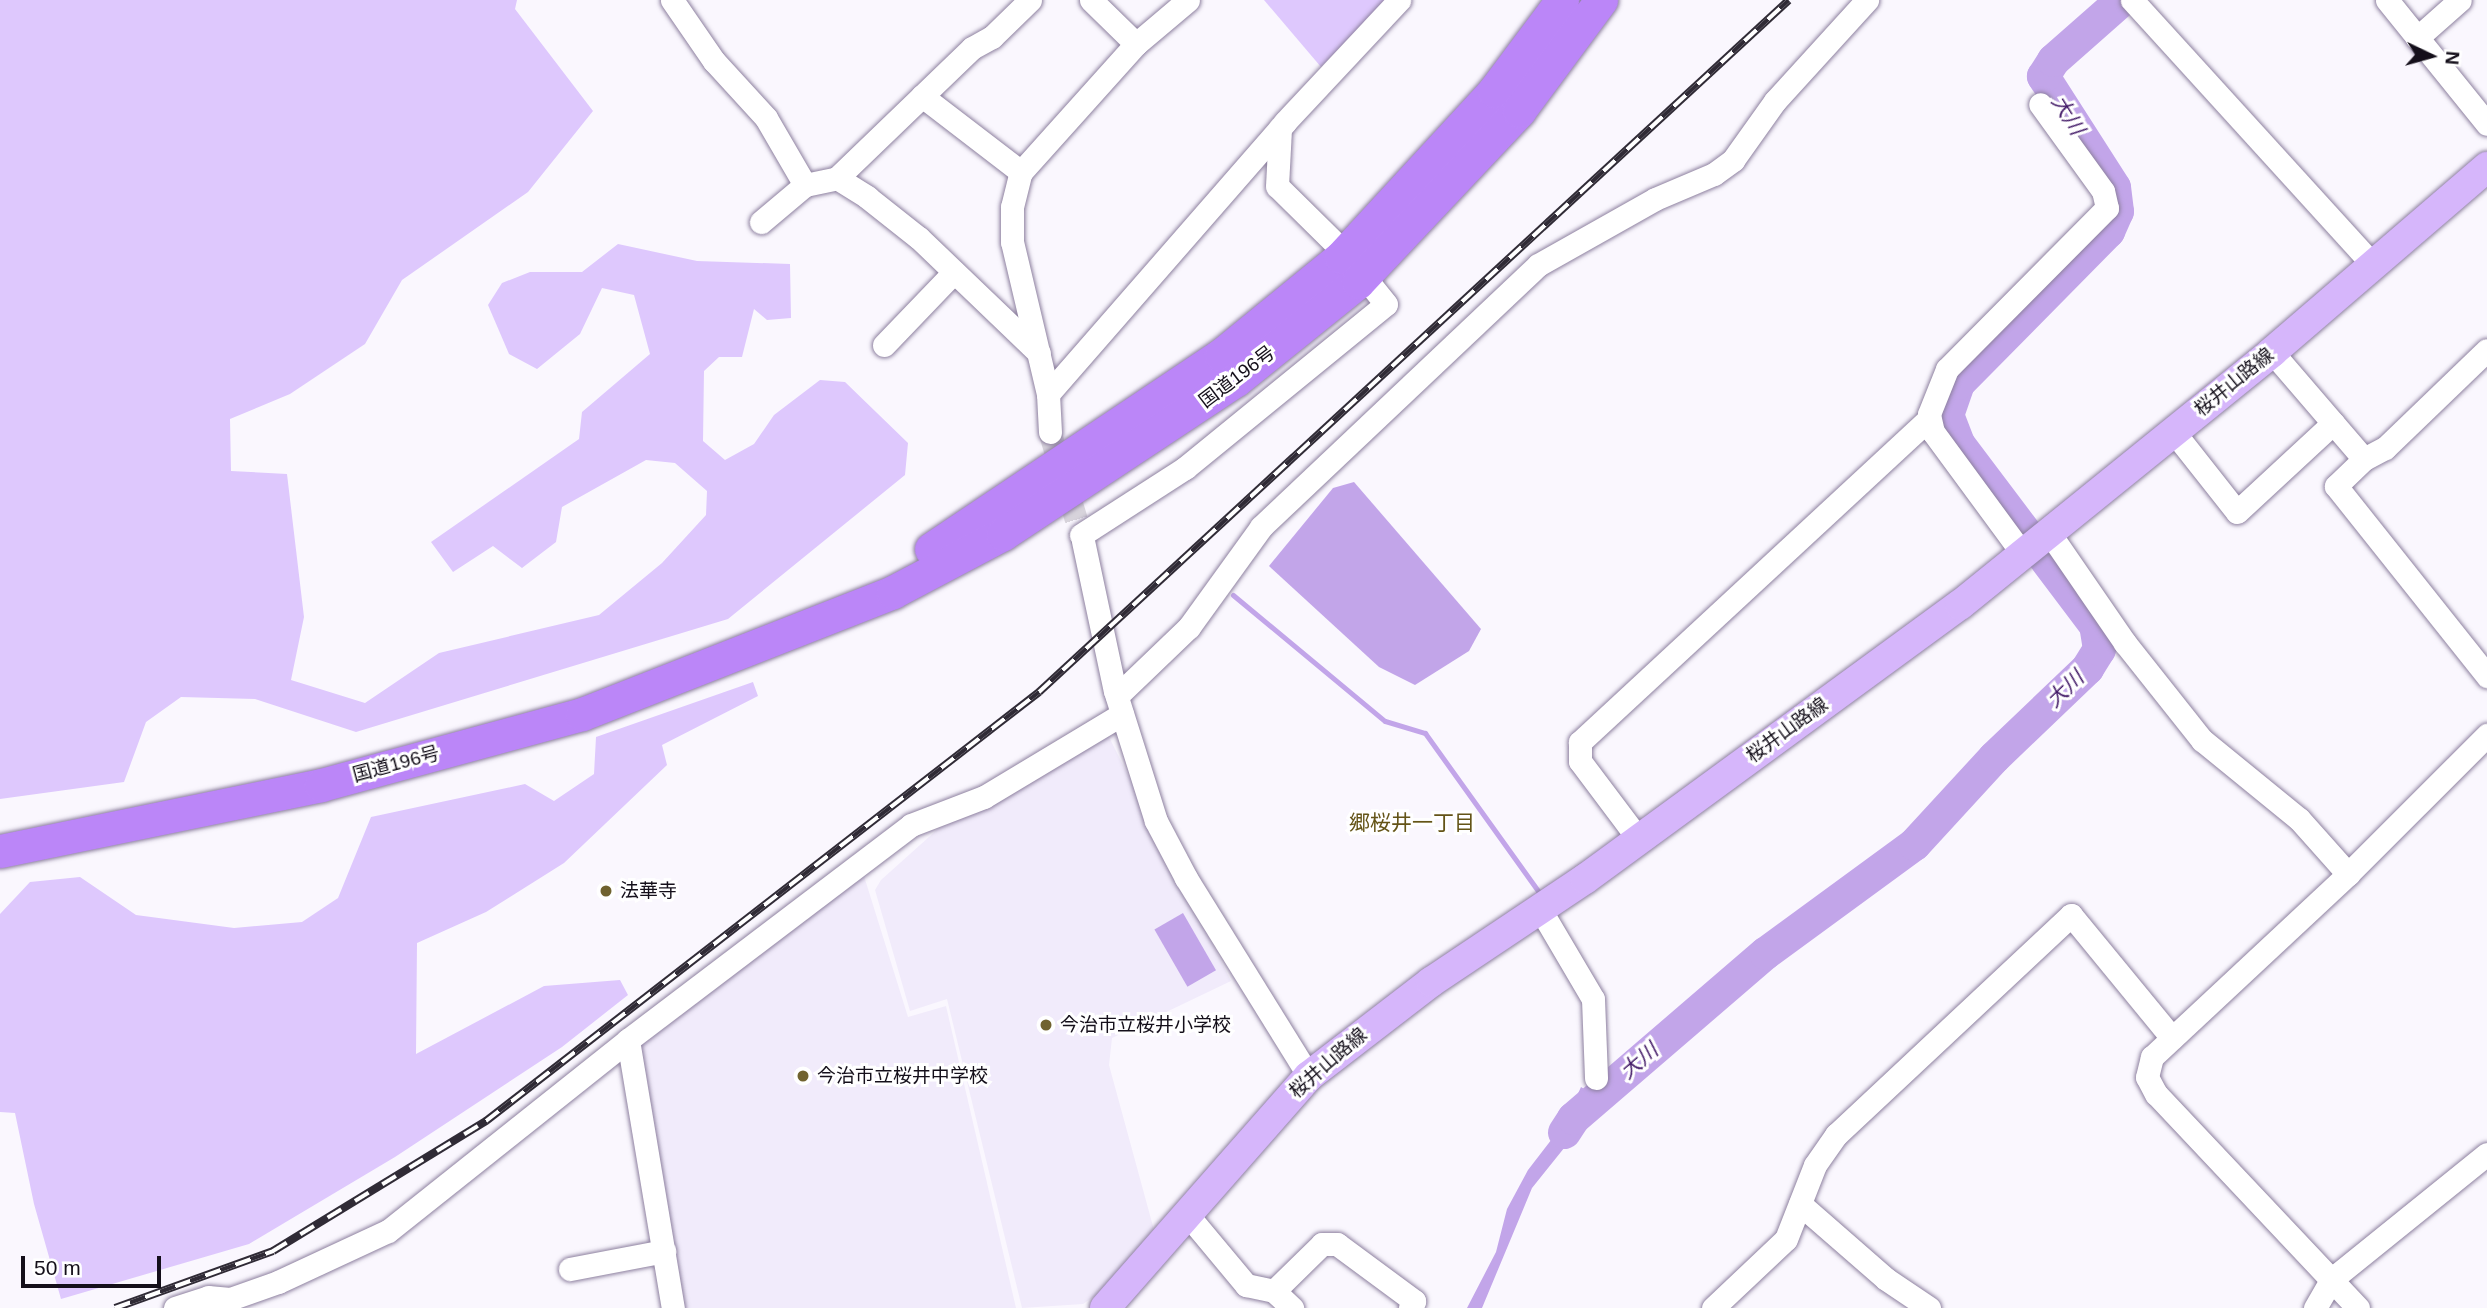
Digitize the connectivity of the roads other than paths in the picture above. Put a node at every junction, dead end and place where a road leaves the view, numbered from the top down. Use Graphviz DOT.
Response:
graph roads {
  1 [pos="672,0"];
  2 [pos="1030,0"];
  3 [pos="1091,0"];
  4 [pos="1188,0"];
  5 [pos="1399,0"];
  6 [pos="1562,0"];
  7 [pos="1601,0"];
  8 [pos="1867,0"];
  9 [pos="2132,0"];
  10 [pos="2387,0"];
  11 [pos="2460,0"];
  12 [pos="2417,38"];
  13 [pos="1136,44"];
  14 [pos="922,96"];
  15 [pos="2040,104"];
  16 [pos="2487,124"];
  17 [pos="1280,128"];
  18 [pos="2487,167"];
  19 [pos="1021,172"];
  20 [pos="838,178"];
  21 [pos="805,185"];
  22 [pos="761,222"];
  23 [pos="1354,264"];
  24 [pos="2373,265"];
  25 [pos="954,272"];
  26 [pos="884,345"];
  27 [pos="2487,350"];
  28 [pos="2272,352"];
  29 [pos="1039,353"];
  30 [pos="1048,394"];
  31 [pos="1930,419"];
  32 [pos="2333,423"];
  33 [pos="2173,430"];
  34 [pos="1050,432"];
  35 [pos="2364,459"];
  36 [pos="2048,531"];
  37 [pos="2022,553"];
  38 [pos="2487,676"];
  39 [pos="1119,705"];
  40 [pos="2487,735"];
  41 [pos="1637,837"];
  42 [pos="0,851"];
  43 [pos="2348,874"];
  44 [pos="1540,909"];
  45 [pos="2172,1038"];
  46 [pos="628,1040"];
  47 [pos="1309,1076"];
  48 [pos="1595,1078"];
  49 [pos="2487,1154"];
  50 [pos="1800,1203"];
  51 [pos="1186,1213"];
  52 [pos="664,1251"];
  53 [pos="570,1269"];
  54 [pos="2332,1279"];
  55 [pos="1274,1291"];
  56 [pos="175,1308"];
  57 [pos="674,1308"];
  58 [pos="1105,1308"];
  59 [pos="1292,1308"];
  60 [pos="1410,1308"];
  61 [pos="1713,1308"];
  62 [pos="1929,1308"];
  63 [pos="2315,1308"];
  64 [pos="2358,1308"];
  1 -- 21 [label="street"];
  2 -- 14 [label="street"];
  3 -- 13 [label="street"];
  4 -- 13 [label="street"];
  5 -- 17 [label="street"];
  6 -- 23 [label="highway, 国道196号"];
  7 -- 23 [label="highway, 国道196号"];
  8 -- 39 [label="street"];
  9 -- 24 [label="street"];
  10 -- 12 [label="street"];
  11 -- 12 [label="street"];
  12 -- 16 [label="street"];
  13 -- 19 [label="street"];
  14 -- 19 [label="street"];
  14 -- 20 [label="street"];
  15 -- 31 [label="street"];
  17 -- 23 [label="street"];
  17 -- 30 [label="street"];
  18 -- 24 [label="main road, 桜井山路線"];
  19 -- 29 [label="street"];
  20 -- 21 [label="street"];
  20 -- 25 [label="street"];
  21 -- 22 [label="street"];
  23 -- 39 [label="street"];
  23 -- 42 [label="highway, 国道196号"];
  24 -- 28 [label="main road, 桜井山路線"];
  25 -- 26 [label="street"];
  25 -- 29 [label="street"];
  27 -- 35 [label="street"];
  28 -- 32 [label="street"];
  28 -- 33 [label="main road, 桜井山路線"];
  29 -- 30 [label="street"];
  30 -- 34 [label="street"];
  31 -- 37 [label="street"];
  31 -- 41 [label="street"];
  32 -- 33 [label="street"];
  32 -- 35 [label="street"];
  33 -- 36 [label="main road, 桜井山路線"];
  35 -- 38 [label="street"];
  36 -- 37 [label="main road, 桜井山路線"];
  36 -- 43 [label="street"];
  37 -- 41 [label="main road, 桜井山路線"];
  39 -- 46 [label="street"];
  39 -- 47 [label="street"];
  40 -- 43 [label="street"];
  41 -- 44 [label="main road, 桜井山路線"];
  43 -- 45 [label="street"];
  44 -- 47 [label="main road, 桜井山路線"];
  44 -- 48 [label="street"];
  45 -- 50 [label="street"];
  45 -- 54 [label="street"];
  46 -- 52 [label="street"];
  46 -- 56 [label="street"];
  47 -- 51 [label="main road, 桜井山路線"];
  49 -- 54 [label="street"];
  50 -- 61 [label="street"];
  50 -- 62 [label="street"];
  51 -- 55 [label="street"];
  51 -- 58 [label="main road, 桜井山路線"];
  52 -- 53 [label="street"];
  52 -- 57 [label="street"];
  54 -- 63 [label="street"];
  54 -- 64 [label="street"];
  55 -- 59 [label="street"];
  55 -- 60 [label="street"];
}
